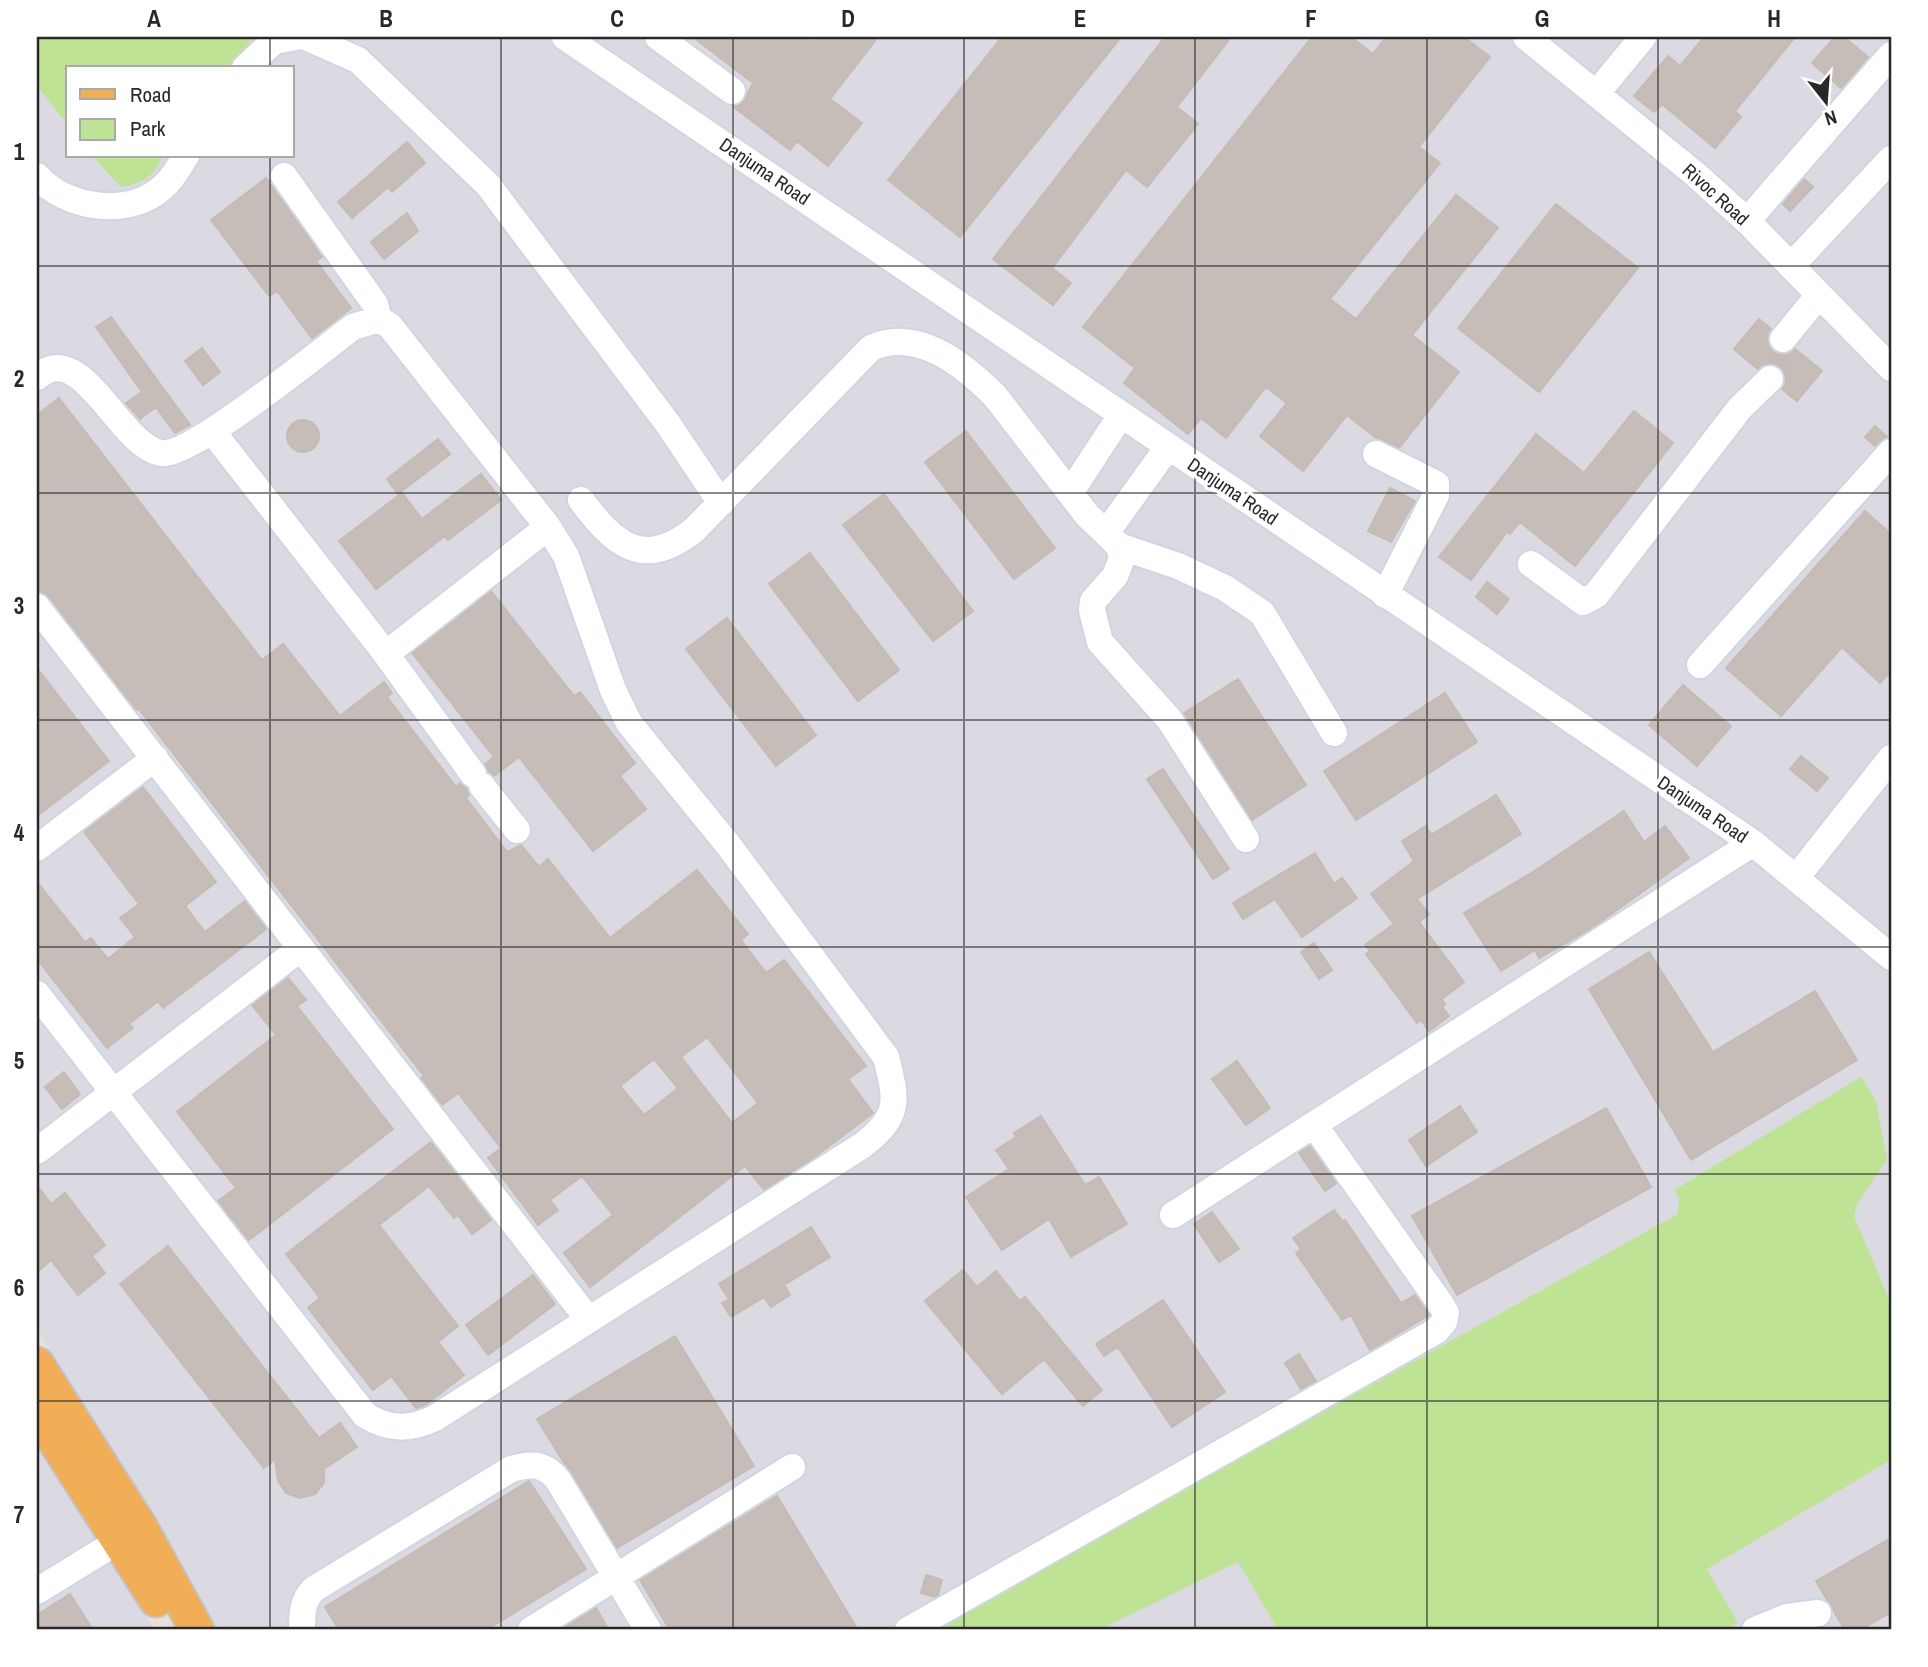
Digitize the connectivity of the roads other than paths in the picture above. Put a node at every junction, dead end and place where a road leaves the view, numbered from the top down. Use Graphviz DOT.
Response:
graph roads {
  1 [pos="296,37"];
  2 [pos="306,37"];
  3 [pos="565,37"];
  4 [pos="658,37"];
  5 [pos="1526,37"];
  6 [pos="1643,37"];
  7 [pos="1891,55"];
  8 [pos="247,66"];
  9 [pos="732,91"];
  10 [pos="1596,94"];
  11 [pos="185,158"];
  12 [pos="1891,159"];
  13 [pos="37,176"];
  14 [pos="285,176"];
  15 [pos="1747,221"];
  16 [pos="1791,266"];
  17 [pos="1826,302"];
  18 [pos="379,319"];
  19 [pos="1789,344"];
  20 [pos="1891,368"];
  21 [pos="1764,374"];
  22 [pos="37,377"];
  23 [pos="1121,415"];
  24 [pos="212,431"];
  25 [pos="1168,447"];
  26 [pos="1891,452"];
  27 [pos="1376,454"];
  28 [pos="1070,493"];
  29 [pos="581,500"];
  30 [pos="721,503"];
  31 [pos="548,527"];
  32 [pos="1113,540"];
  33 [pos="1531,564"];
  34 [pos="1385,595"];
  35 [pos="37,607"];
  36 [pos="386,654"];
  37 [pos="1700,665"];
  38 [pos="1334,733"];
  39 [pos="155,758"];
  40 [pos="1891,758"];
  41 [pos="517,830"];
  42 [pos="1246,839"];
  43 [pos="1753,843"];
  44 [pos="37,848"];
  45 [pos="1796,878"];
  46 [pos="301,948"];
  47 [pos="1891,957"];
  48 [pos="37,994"];
  49 [pos="112,1093"];
  50 [pos="1315,1126"];
  51 [pos="37,1151"];
  52 [pos="1173,1215"];
  53 [pos="588,1319"];
  54 [pos="37,1364"];
  55 [pos="37,1413"];
  56 [pos="792,1467"];
  57 [pos="120,1540"];
  58 [pos="616,1578"];
  59 [pos="37,1591"];
  60 [pos="1818,1613"];
  61 [pos="172,1630"];
  62 [pos="197,1630"];
  63 [pos="302,1630"];
  64 [pos="531,1630"];
  65 [pos="648,1630"];
  66 [pos="908,1630"];
  67 [pos="1755,1630"];
  1 -- 8 [label="street"];
  2 -- 30 [label="street"];
  3 -- 23 [label="street, Danjuma Road"];
  4 -- 9 [label="street"];
  5 -- 10 [label="street, Rivoc Road"];
  6 -- 10 [label="street"];
  7 -- 15 [label="street"];
  10 -- 15 [label="street, Rivoc Road"];
  11 -- 13 [label="street"];
  12 -- 16 [label="street"];
  14 -- 18 [label="street"];
  15 -- 16 [label="street, Rivoc Road"];
  16 -- 17 [label="street, Rivoc Road"];
  17 -- 19 [label="street"];
  17 -- 20 [label="street, Rivoc Road"];
  18 -- 24 [label="street"];
  18 -- 31 [label="street"];
  21 -- 33 [label="street"];
  22 -- 24 [label="street"];
  23 -- 25 [label="street, Danjuma Road"];
  23 -- 28 [label="street"];
  24 -- 36 [label="street"];
  25 -- 32 [label="street"];
  25 -- 34 [label="street, Danjuma Road"];
  26 -- 37 [label="street"];
  27 -- 34 [label="street"];
  28 -- 30 [label="street"];
  28 -- 32 [label="street"];
  29 -- 30 [label="street"];
  31 -- 36 [label="street"];
  31 -- 53 [label="street"];
  32 -- 38 [label="street"];
  32 -- 42 [label="street"];
  34 -- 43 [label="street, Danjuma Road"];
  35 -- 39 [label="street"];
  36 -- 41 [label="street"];
  39 -- 44 [label="street"];
  39 -- 46 [label="street"];
  40 -- 45 [label="street"];
  43 -- 45 [label="street, Danjuma Road"];
  43 -- 50 [label="street"];
  45 -- 47 [label="street, Danjuma Road"];
  46 -- 49 [label="street"];
  46 -- 53 [label="street"];
  48 -- 49 [label="street"];
  49 -- 51 [label="street"];
  49 -- 53 [label="street"];
  50 -- 52 [label="street"];
  50 -- 66 [label="street"];
  54 -- 62 [label="main road"];
  55 -- 57 [label="main road"];
  56 -- 58 [label="street"];
  57 -- 59 [label="street"];
  57 -- 61 [label="main road"];
  58 -- 63 [label="street"];
  58 -- 64 [label="street"];
  58 -- 65 [label="street"];
  60 -- 67 [label="street"];
}
